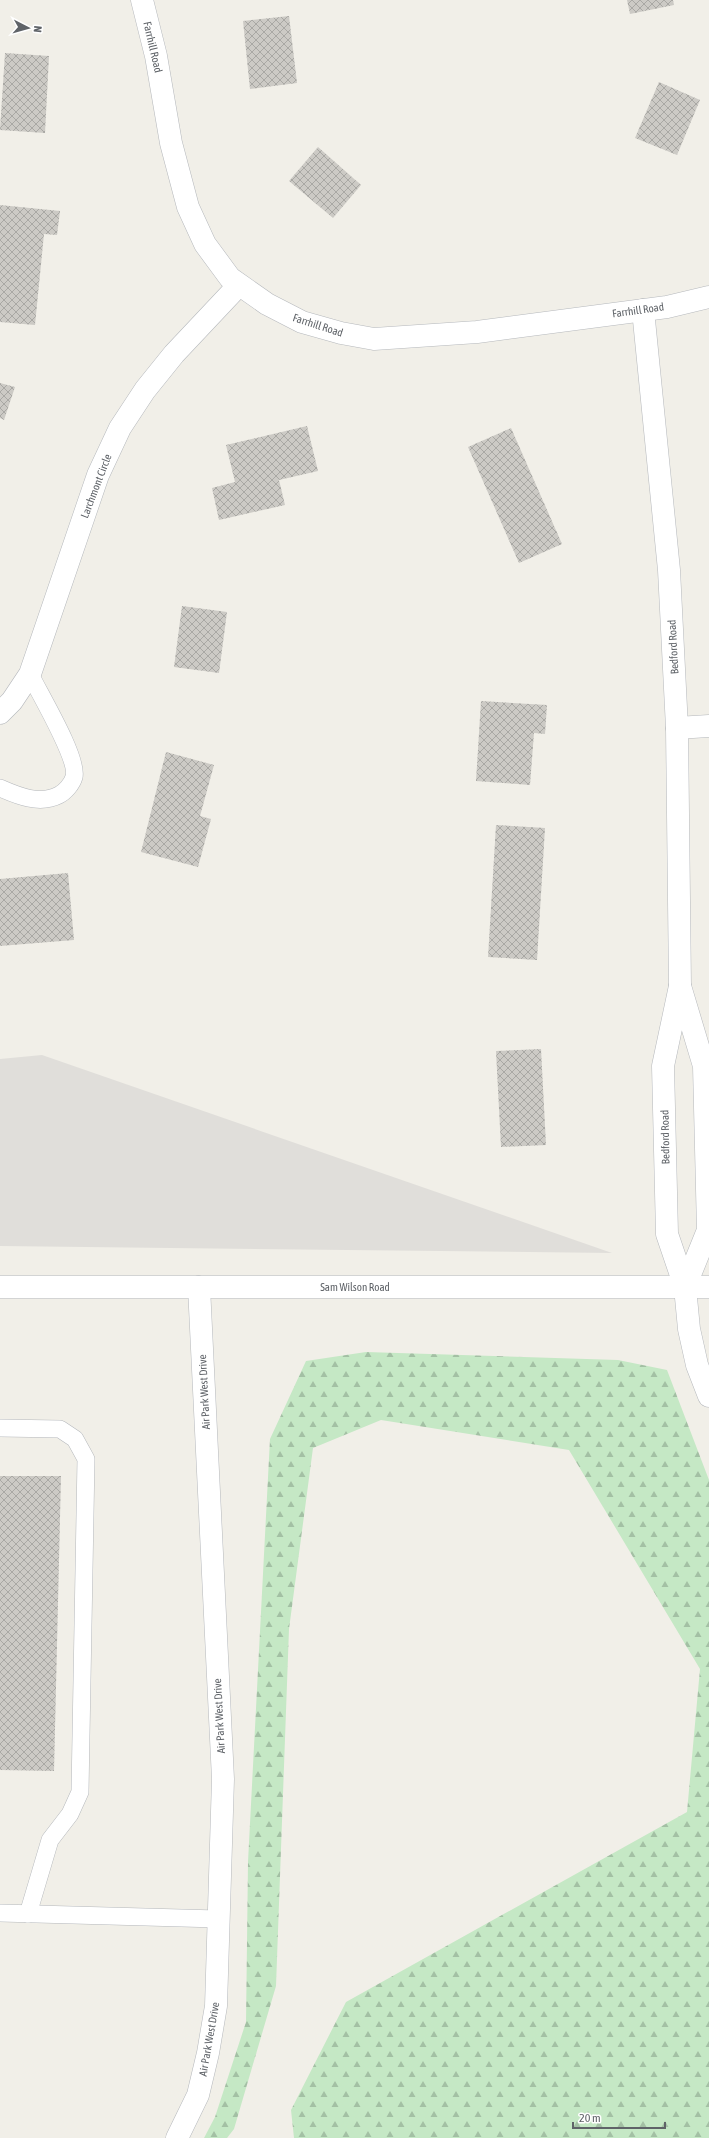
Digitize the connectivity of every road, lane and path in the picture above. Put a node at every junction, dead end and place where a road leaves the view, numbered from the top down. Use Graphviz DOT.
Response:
graph roads {
  1 [pos="142,0"];
  2 [pos="238,286"];
  3 [pos="709,297"];
  4 [pos="643,310"];
  5 [pos="30,674"];
  6 [pos="0,713"];
  7 [pos="709,726"];
  8 [pos="677,728"];
  9 [pos="0,788"];
  10 [pos="680,986"];
  11 [pos="199,1287"];
  12 [pos="684,1287"];
  13 [pos="709,1287"];
  14 [pos="0,1288"];
  15 [pos="709,1396"];
  16 [pos="0,1428"];
  17 [pos="0,1913"];
  18 [pos="28,1914"];
  19 [pos="218,1918"];
  20 [pos="177,2138"];
  1 -- 2 [label="street, Farrhill Road"];
  2 -- 4 [label="street, Farrhill Road"];
  2 -- 5 [label="street, Larchmont Circle"];
  3 -- 4 [label="street, Farrhill Road"];
  4 -- 8 [label="street, Bedford Road"];
  5 -- 6 [label="street, Larchmont Circle"];
  5 -- 9 [label="lane"];
  7 -- 8 [label="street"];
  8 -- 10 [label="street, Bedford Road"];
  10 -- 12 [label="street, Bedford Road"];
  10 -- 12 [label="street, Bedford Road"];
  11 -- 12 [label="street, Sam Wilson Road"];
  11 -- 14 [label="street, Sam Wilson Road"];
  11 -- 19 [label="street, Air Park West Drive"];
  12 -- 13 [label="street, Sam Wilson Road"];
  12 -- 15 [label="street, Bedford Road"];
  16 -- 18 [label="lane"];
  17 -- 18 [label="lane"];
  18 -- 19 [label="lane"];
  19 -- 20 [label="street, Air Park West Drive"];
}
